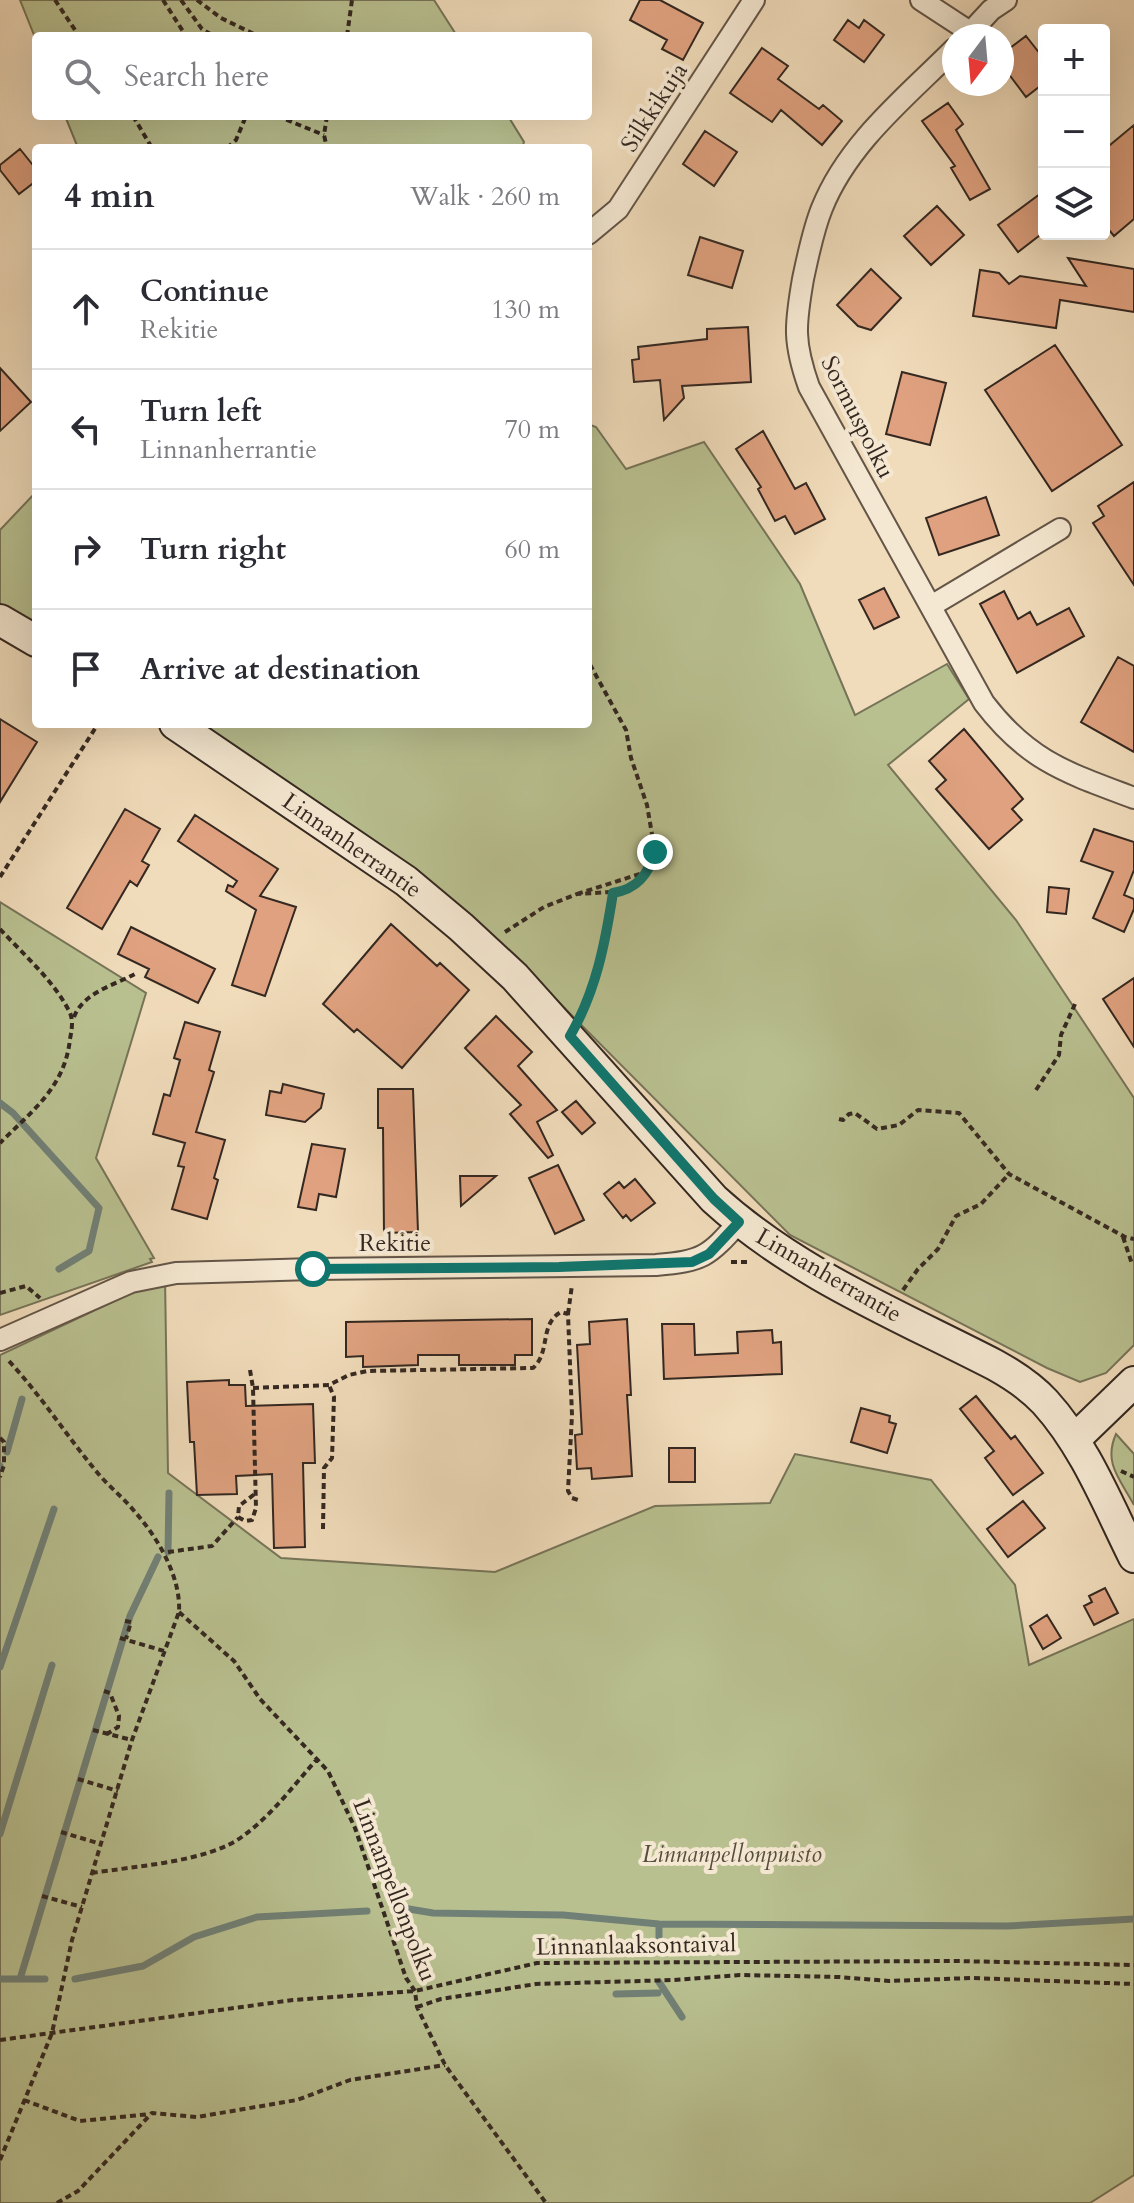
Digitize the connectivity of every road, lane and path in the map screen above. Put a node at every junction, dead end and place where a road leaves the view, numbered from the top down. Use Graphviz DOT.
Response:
graph roads {
  1 [pos="55,0"];
  2 [pos="163,0"];
  3 [pos="181,0"];
  4 [pos="197,0"];
  5 [pos="352,0"];
  6 [pos="754,0"];
  7 [pos="921,0"];
  8 [pos="1006,0"];
  9 [pos="954,24"];
  10 [pos="978,24"];
  11 [pos="76,32"];
  12 [pos="183,32"];
  13 [pos="207,32"];
  14 [pos="250,32"];
  15 [pos="348,32"];
  16 [pos="942,61"];
  17 [pos="135,120"];
  18 [pos="244,120"];
  19 [pos="287,120"];
  20 [pos="326,120"];
  21 [pos="324,135"];
  22 [pos="150,144"];
  23 [pos="232,144"];
  24 [pos="326,144"];
  25 [pos="592,231"];
  26 [pos="1060,529"];
  27 [pos="931,606"];
  28 [pos="0,620"];
  29 [pos="32,639"];
  30 [pos="592,668"];
  31 [pos="95,728"];
  32 [pos="181,728"];
  33 [pos="1134,798"];
  34 [pos="649,871"];
  35 [pos="0,877"];
  36 [pos="613,893"];
  37 [pos="577,894"];
  38 [pos="0,929"];
  39 [pos="482,946"];
  40 [pos="135,974"];
  41 [pos="63,1000"];
  42 [pos="82,1004"];
  43 [pos="1075,1004"];
  44 [pos="73,1020"];
  45 [pos="570,1036"];
  46 [pos="1036,1090"];
  47 [pos="839,1119"];
  48 [pos="0,1143"];
  49 [pos="1009,1174"];
  50 [pos="739,1222"];
  51 [pos="1122,1235"];
  52 [pos="1134,1239"];
  53 [pos="793,1260"];
  54 [pos="692,1262"];
  55 [pos="1132,1264"];
  56 [pos="574,1267"];
  57 [pos="0,1293"];
  58 [pos="897,1299"];
  59 [pos="49,1305"];
  60 [pos="568,1314"];
  61 [pos="0,1340"];
  62 [pos="15,1367"];
  63 [pos="250,1370"];
  64 [pos="1134,1382"];
  65 [pos="329,1385"];
  66 [pos="253,1388"];
  67 [pos="0,1438"];
  68 [pos="1074,1440"];
  69 [pos="0,1477"];
  70 [pos="256,1493"];
  71 [pos="581,1501"];
  72 [pos="238,1517"];
  73 [pos="323,1529"];
  74 [pos="168,1552"];
  75 [pos="1134,1557"];
  76 [pos="179,1612"];
  77 [pos="128,1622"];
  78 [pos="165,1651"];
  79 [pos="107,1692"];
  80 [pos="96,1731"];
  81 [pos="107,1734"];
  82 [pos="132,1740"];
  83 [pos="317,1759"];
  84 [pos="81,1780"];
  85 [pos="118,1791"];
  86 [pos="64,1833"];
  87 [pos="101,1844"];
  88 [pos="92,1873"];
  89 [pos="45,1896"];
  90 [pos="82,1907"];
  91 [pos="1134,1965"];
  92 [pos="1134,1984"];
  93 [pos="415,1991"];
  94 [pos="417,2007"];
  95 [pos="52,2033"];
  96 [pos="0,2040"];
  97 [pos="445,2065"];
  98 [pos="24,2100"];
  99 [pos="152,2113"];
  100 [pos="0,2160"];
  101 [pos="57,2203"];
  102 [pos="546,2203"];
  1 -- 11 [label="path"];
  2 -- 12 [label="path"];
  3 -- 13 [label="path"];
  4 -- 14 [label="path"];
  5 -- 15 [label="path"];
  6 -- 25 [label="street, Silkkikuja"];
  7 -- 9 [label="street"];
  8 -- 10 [label="street"];
  16 -- 27 [label="street, Sormuspolku"];
  17 -- 22 [label="path"];
  18 -- 23 [label="path"];
  19 -- 21 [label="path"];
  20 -- 21 [label="path"];
  21 -- 24 [label="path"];
  26 -- 27 [label="street"];
  27 -- 33 [label="street, Sormuspolku"];
  28 -- 29 [label="street"];
  30 -- 34 [label="path"];
  31 -- 35 [label="path"];
  32 -- 39 [label="street, Linnanherrantie"];
  34 -- 36 [label="path"];
  34 -- 37 [label="path"];
  36 -- 37 [label="path"];
  36 -- 45 [label="path"];
  37 -- 39 [label="path"];
  38 -- 41 [label="path"];
  39 -- 45 [label="street, Linnanherrantie"];
  40 -- 42 [label="path"];
  41 -- 42 [label="path"];
  41 -- 44 [label="path"];
  42 -- 44 [label="path"];
  43 -- 46 [label="path"];
  44 -- 48 [label="path"];
  45 -- 50 [label="street, Linnanherrantie"];
  47 -- 49 [label="path"];
  49 -- 51 [label="path"];
  49 -- 58 [label="path"];
  50 -- 53 [label="street, Linnanherrantie"];
  50 -- 54 [label="street"];
  51 -- 52 [label="path"];
  51 -- 55 [label="path"];
  53 -- 54 [label="path"];
  53 -- 68 [label="street, Linnanherrantie"];
  54 -- 56 [label="street, Rekitie"];
  56 -- 60 [label="path"];
  56 -- 61 [label="street, Rekitie"];
  57 -- 59 [label="path"];
  60 -- 65 [label="path"];
  60 -- 71 [label="path"];
  62 -- 76 [label="path"];
  63 -- 66 [label="path"];
  64 -- 68 [label="street"];
  65 -- 66 [label="path"];
  65 -- 73 [label="path"];
  66 -- 70 [label="path"];
  67 -- 69 [label="path"];
  68 -- 75 [label="street, Linnanherrantie"];
  70 -- 72 [label="path"];
  70 -- 72 [label="path"];
  72 -- 74 [label="path"];
  76 -- 78 [label="path"];
  76 -- 83 [label="path, Linnanpellonpolku"];
  77 -- 78 [label="path"];
  78 -- 82 [label="path"];
  79 -- 81 [label="path"];
  80 -- 81 [label="path"];
  81 -- 82 [label="path"];
  82 -- 85 [label="path"];
  83 -- 88 [label="path"];
  83 -- 93 [label="path, Linnanpellonpolku"];
  84 -- 85 [label="path"];
  85 -- 87 [label="path"];
  86 -- 87 [label="path"];
  87 -- 88 [label="path"];
  88 -- 90 [label="path"];
  89 -- 90 [label="path"];
  90 -- 95 [label="path"];
  91 -- 93 [label="path, Linnanlaaksontaival"];
  92 -- 94 [label="path"];
  93 -- 94 [label="path, Linnanpellonpolku"];
  93 -- 95 [label="path, Linnanlaaksontaival"];
  94 -- 97 [label="path, Linnanpellonpolku"];
  95 -- 96 [label="path, Linnanlaaksontaival"];
  95 -- 98 [label="path"];
  97 -- 99 [label="path"];
  97 -- 102 [label="path, Linnanpellonpolku"];
  98 -- 99 [label="path"];
  98 -- 100 [label="path"];
  99 -- 101 [label="path"];
}
